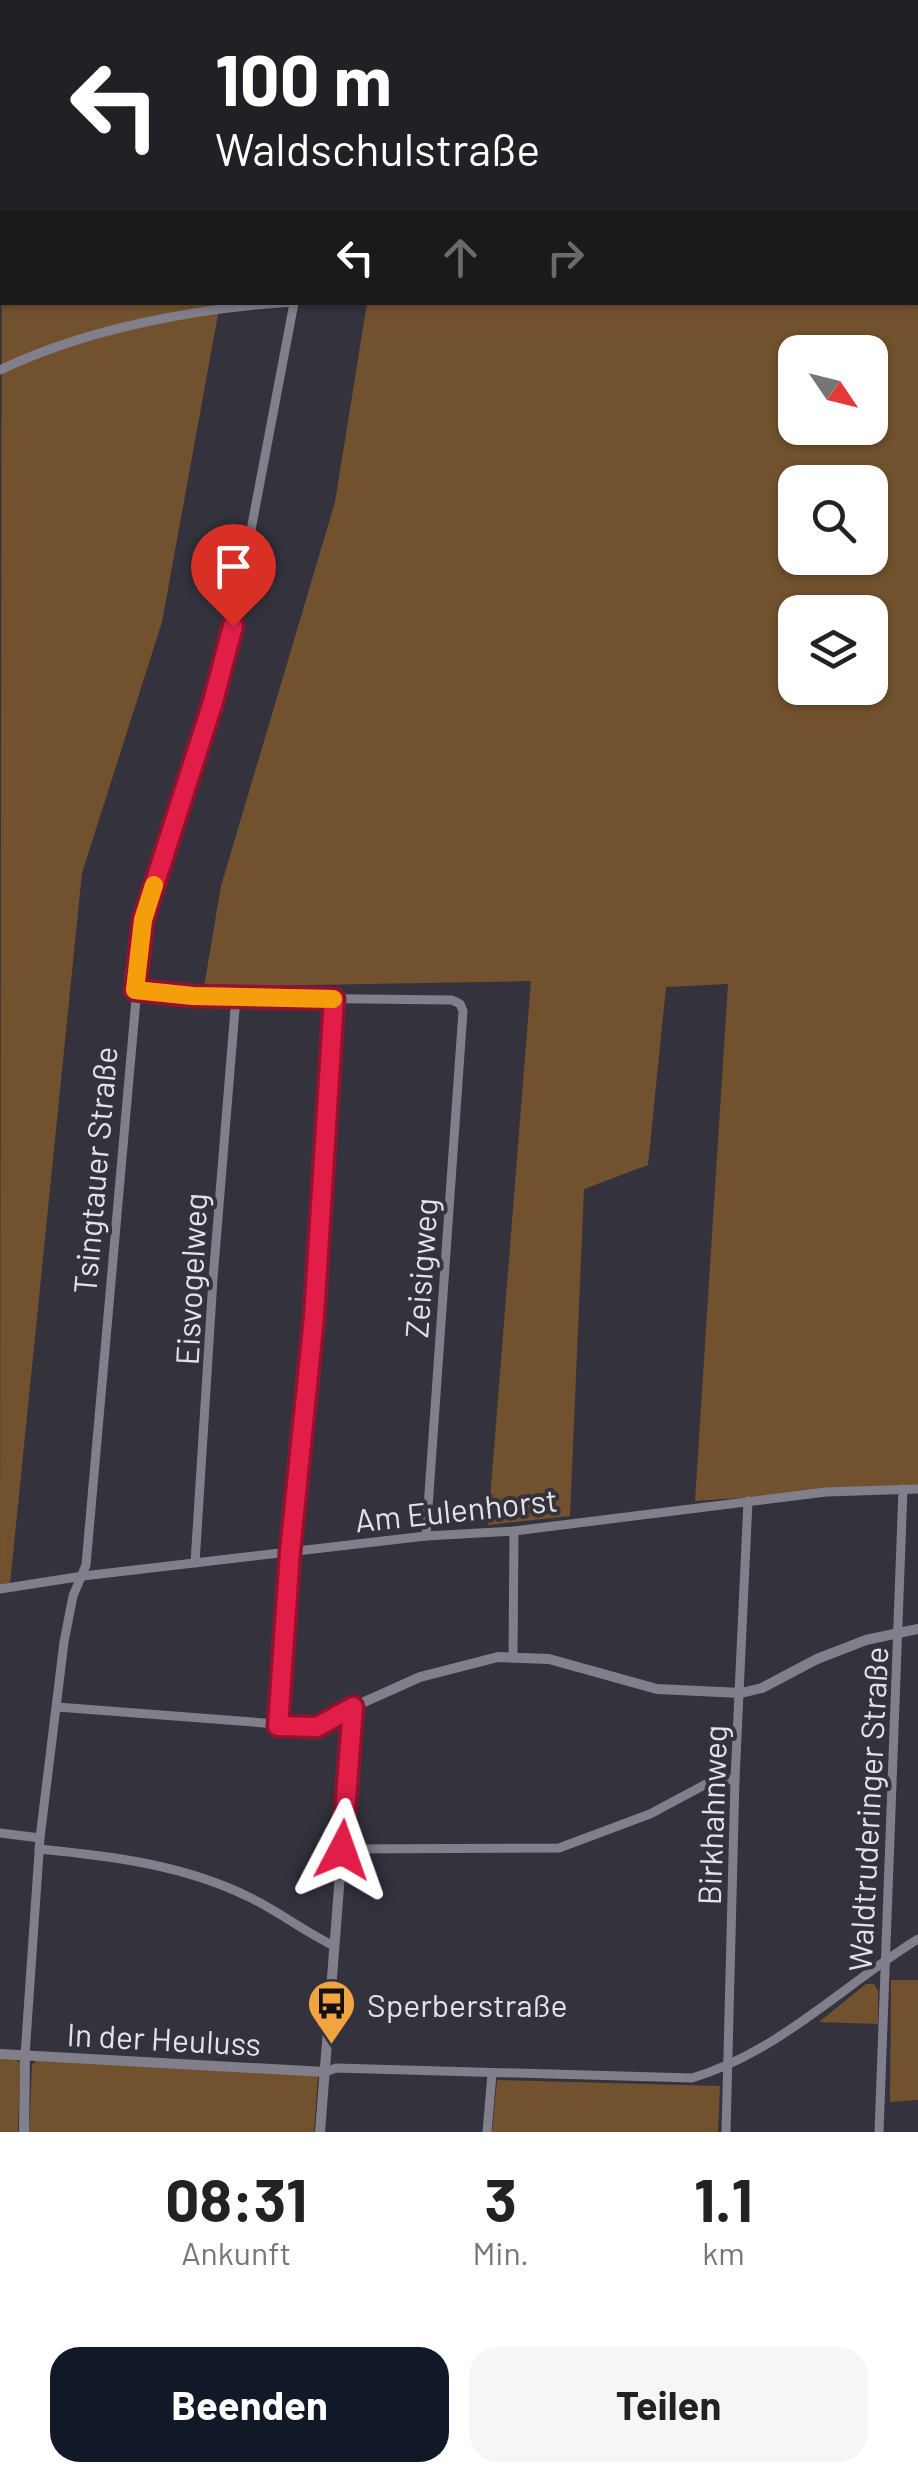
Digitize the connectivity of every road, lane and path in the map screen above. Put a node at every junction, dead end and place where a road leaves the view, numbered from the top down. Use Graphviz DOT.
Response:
graph roads {
  1 [pos="251,305"];
  2 [pos="293,305"];
  3 [pos="0,370"];
  4 [pos="135,990"];
  5 [pos="236,997"];
  6 [pos="334,999"];
  7 [pos="903,1489"];
  8 [pos="918,1489"];
  9 [pos="748,1501"];
  10 [pos="514,1531"];
  11 [pos="426,1536"];
  12 [pos="290,1552"];
  13 [pos="195,1563"];
  14 [pos="83,1576"];
  15 [pos="0,1589"];
  16 [pos="918,1629"];
  17 [pos="900,1632"];
  18 [pos="513,1656"];
  19 [pos="741,1693"];
  20 [pos="56,1707"];
  21 [pos="353,1707"];
  22 [pos="278,1726"];
  23 [pos="735,1779"];
  24 [pos="0,1834"];
  25 [pos="40,1843"];
  26 [pos="342,1850"];
  27 [pos="918,1940"];
  28 [pos="332,1945"];
  29 [pos="885,1960"];
  30 [pos="0,2054"];
  31 [pos="25,2056"];
  32 [pos="728,2067"];
  33 [pos="325,2072"];
  34 [pos="492,2074"];
  35 [pos="24,2132"];
  36 [pos="320,2132"];
  37 [pos="487,2132"];
  38 [pos="726,2132"];
  39 [pos="880,2132"];
  1 -- 3 [label="street"];
  2 -- 4 [label="street, Tsingtauer Straße"];
  4 -- 5 [label="street"];
  4 -- 14 [label="street, Tsingtauer Straße"];
  5 -- 6 [label="street"];
  5 -- 13 [label="street, Eisvogelweg"];
  6 -- 11 [label="street, Zeisigweg"];
  6 -- 12 [label="street"];
  7 -- 8 [label="street, Am Eulenhorst"];
  7 -- 9 [label="street, Am Eulenhorst"];
  7 -- 17 [label="street, Waldtruderinger Straße"];
  9 -- 10 [label="street, Am Eulenhorst"];
  9 -- 19 [label="street, Birkhahnweg"];
  10 -- 11 [label="street, Am Eulenhorst"];
  10 -- 18 [label="street"];
  11 -- 12 [label="street, Am Eulenhorst"];
  12 -- 13 [label="street, Am Eulenhorst"];
  12 -- 22 [label="street"];
  13 -- 14 [label="street, Am Eulenhorst"];
  14 -- 15 [label="street, Am Eulenhorst"];
  14 -- 20 [label="street, Tsingtauer Straße"];
  16 -- 17 [label="street"];
  17 -- 19 [label="street"];
  17 -- 29 [label="street, Waldtruderinger Straße"];
  18 -- 19 [label="street"];
  18 -- 21 [label="street"];
  19 -- 23 [label="street, Birkhahnweg"];
  20 -- 22 [label="street"];
  20 -- 25 [label="street, Tsingtauer Straße"];
  21 -- 22 [label="street"];
  21 -- 26 [label="street"];
  23 -- 26 [label="street"];
  23 -- 32 [label="street, Birkhahnweg"];
  24 -- 25 [label="street"];
  25 -- 28 [label="street"];
  25 -- 31 [label="street, Tsingtauer Straße"];
  26 -- 28 [label="street"];
  27 -- 29 [label="street"];
  28 -- 33 [label="street"];
  29 -- 32 [label="street"];
  29 -- 39 [label="street, Waldtruderinger Straße"];
  30 -- 31 [label="street, In der Heuluss"];
  31 -- 33 [label="street, In der Heuluss"];
  31 -- 35 [label="street"];
  32 -- 34 [label="street"];
  32 -- 38 [label="street, Birkhahnweg"];
  33 -- 34 [label="street"];
  33 -- 36 [label="street"];
  34 -- 37 [label="street"];
}
